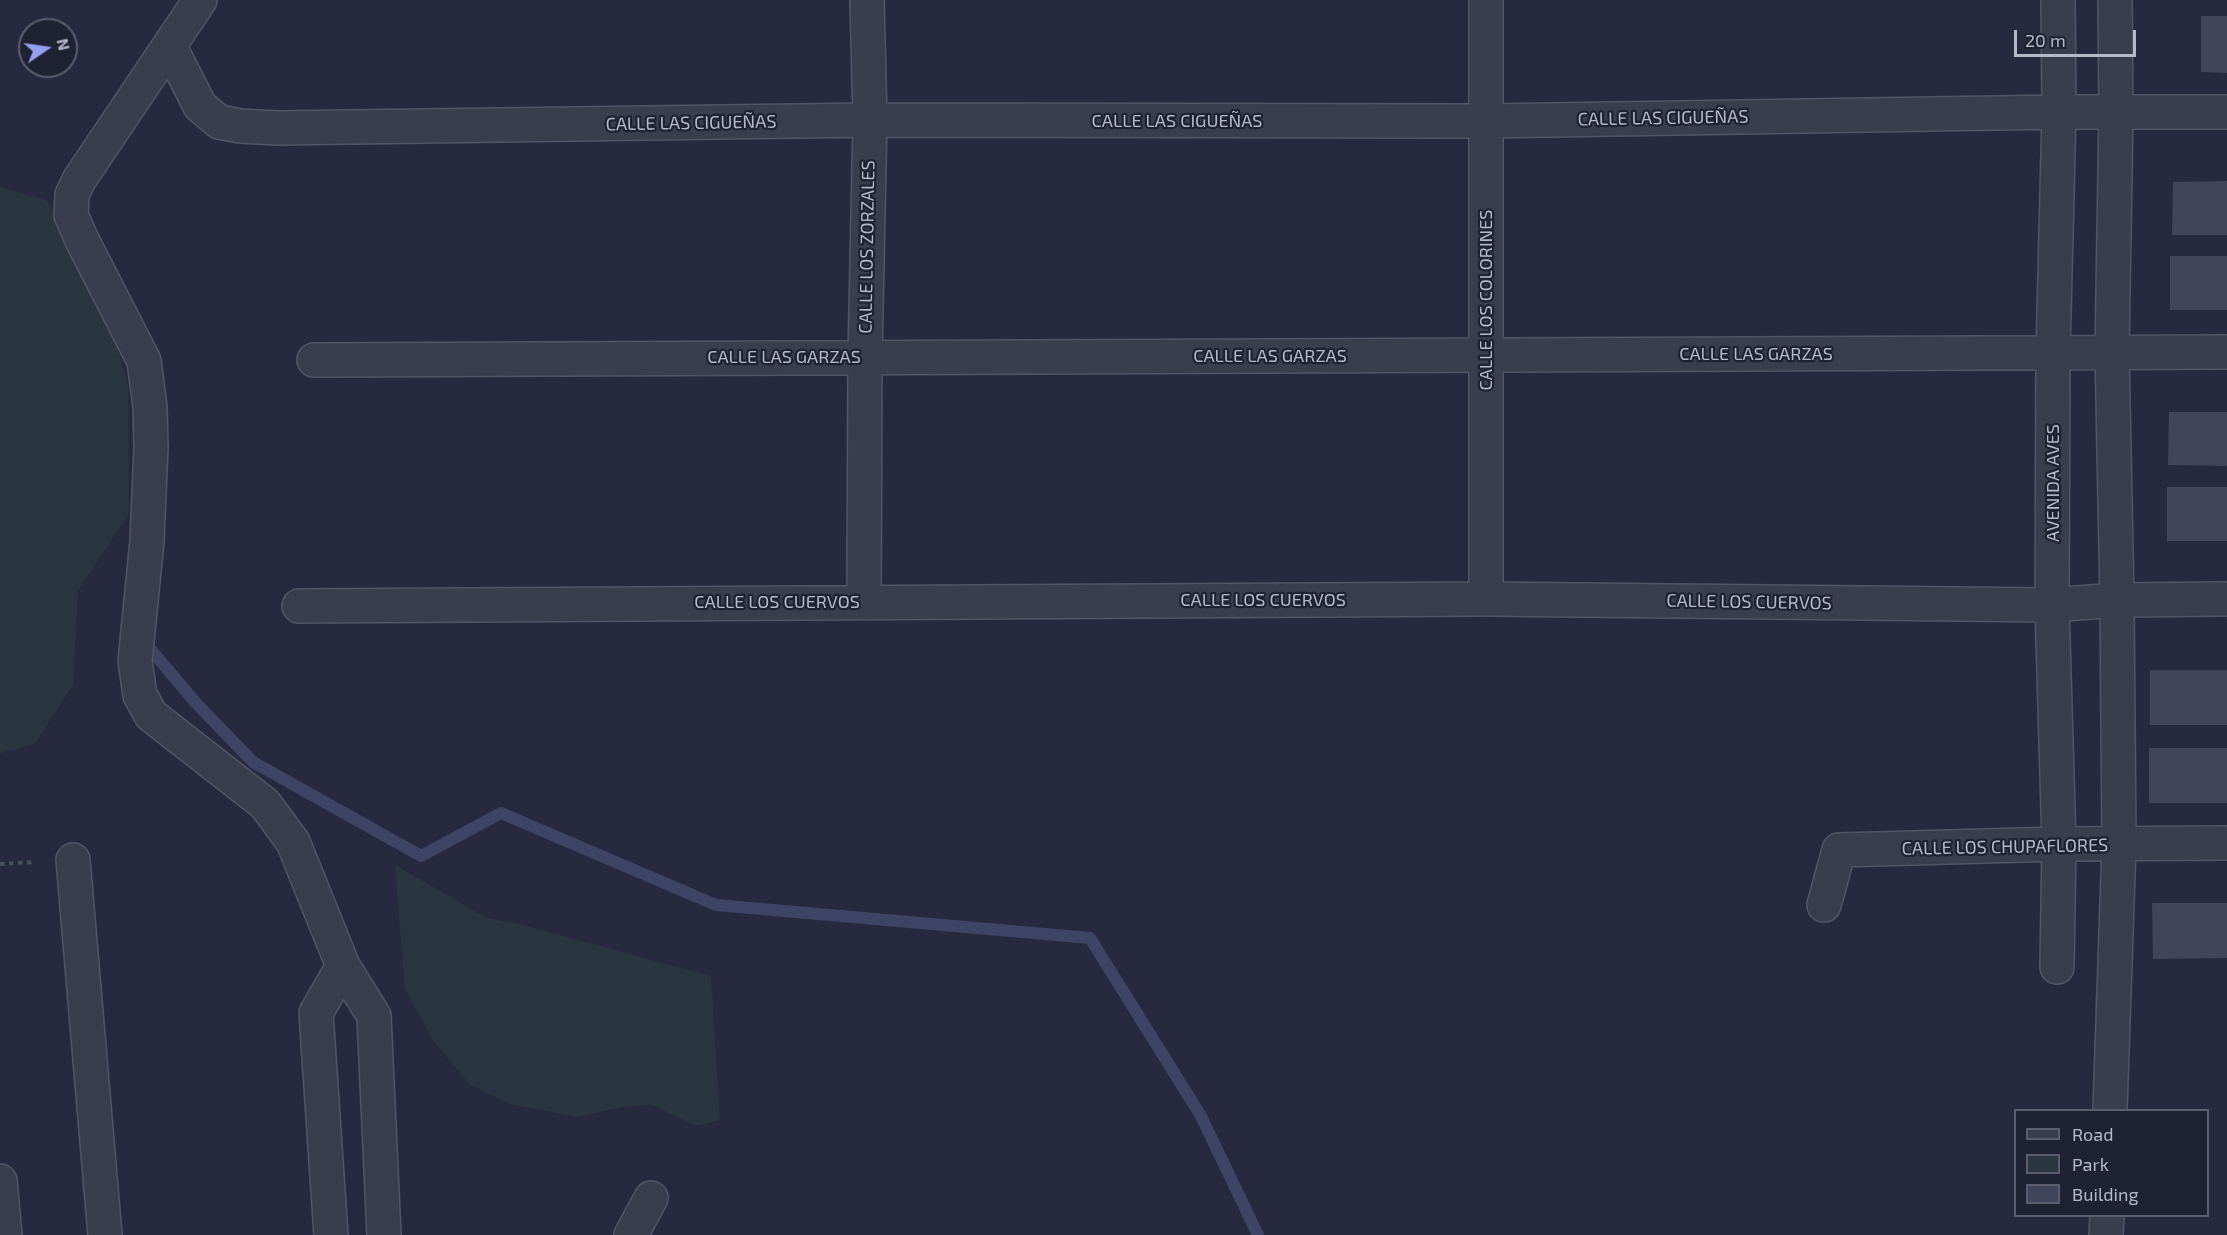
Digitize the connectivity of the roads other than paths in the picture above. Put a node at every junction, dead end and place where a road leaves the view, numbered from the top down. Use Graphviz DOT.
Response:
graph roads {
  1 [pos="200,0"];
  2 [pos="867,0"];
  3 [pos="1486,0"];
  4 [pos="2058,0"];
  5 [pos="2115,0"];
  6 [pos="170,47"];
  7 [pos="2059,112"];
  8 [pos="2116,112"];
  9 [pos="2227,112"];
  10 [pos="870,120"];
  11 [pos="1487,121"];
  12 [pos="2112,352"];
  13 [pos="2227,352"];
  14 [pos="2053,354"];
  15 [pos="1486,355"];
  16 [pos="865,357"];
  17 [pos="314,360"];
  18 [pos="1486,599"];
  19 [pos="2227,599"];
  20 [pos="2117,600"];
  21 [pos="864,602"];
  22 [pos="2052,605"];
  23 [pos="299,606"];
  24 [pos="2227,843"];
  25 [pos="2059,844"];
  26 [pos="2119,845"];
  27 [pos="73,860"];
  28 [pos="1824,905"];
  29 [pos="344,966"];
  30 [pos="2057,967"];
  31 [pos="2110,1109"];
  32 [pos="0,1180"];
  33 [pos="651,1198"];
  34 [pos="2107,1217"];
  35 [pos="4,1235"];
  36 [pos="105,1235"];
  37 [pos="331,1235"];
  38 [pos="384,1235"];
  39 [pos="631,1235"];
  40 [pos="2106,1235"];
  1 -- 6 [label="street"];
  2 -- 10 [label="street, CALLE LOS ZORZALES"];
  3 -- 11 [label="street, CALLE LOS COLORINES"];
  4 -- 7 [label="street, AVENIDA AVES"];
  5 -- 8 [label="street"];
  6 -- 10 [label="street, CALLE LAS CIGUEÑAS"];
  6 -- 29 [label="street"];
  7 -- 8 [label="street, CALLE LAS CIGUEÑAS"];
  7 -- 11 [label="street, CALLE LAS CIGUEÑAS"];
  7 -- 14 [label="street, AVENIDA AVES"];
  8 -- 9 [label="street, CALLE LAS CIGUEÑAS"];
  8 -- 12 [label="street"];
  10 -- 11 [label="street, CALLE LAS CIGUEÑAS"];
  10 -- 16 [label="street, CALLE LOS ZORZALES"];
  11 -- 15 [label="street, CALLE LOS COLORINES"];
  12 -- 13 [label="street, CALLE LAS GARZAS"];
  12 -- 14 [label="street, CALLE LAS GARZAS"];
  12 -- 20 [label="street"];
  14 -- 15 [label="street, CALLE LAS GARZAS"];
  14 -- 22 [label="street, AVENIDA AVES"];
  15 -- 16 [label="street, CALLE LAS GARZAS"];
  15 -- 18 [label="street, CALLE LOS COLORINES"];
  16 -- 17 [label="street, CALLE LAS GARZAS"];
  16 -- 21 [label="street, CALLE LOS ZORZALES"];
  18 -- 21 [label="street, CALLE LOS CUERVOS"];
  18 -- 22 [label="street, CALLE LOS CUERVOS"];
  19 -- 20 [label="street, CALLE LOS CUERVOS"];
  20 -- 22 [label="street, CALLE LOS CUERVOS"];
  20 -- 26 [label="street"];
  21 -- 23 [label="street, CALLE LOS CUERVOS"];
  22 -- 25 [label="street, AVENIDA AVES"];
  24 -- 26 [label="street, CALLE LOS CHUPAFLORES"];
  25 -- 26 [label="street, CALLE LOS CHUPAFLORES"];
  25 -- 28 [label="street, CALLE LOS CHUPAFLORES"];
  25 -- 30 [label="street, AVENIDA AVES"];
  26 -- 31 [label="street"];
  27 -- 36 [label="street"];
  29 -- 37 [label="street"];
  29 -- 38 [label="street"];
  32 -- 35 [label="street"];
  33 -- 39 [label="street"];
  34 -- 40 [label="street"];
}
